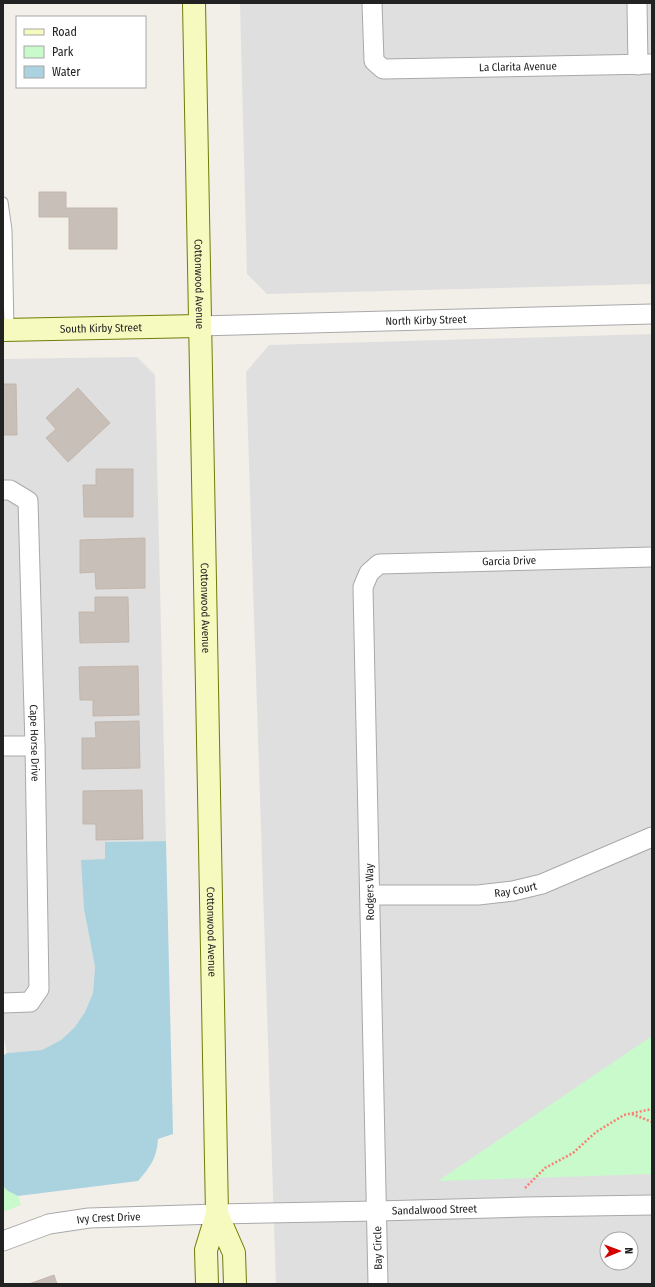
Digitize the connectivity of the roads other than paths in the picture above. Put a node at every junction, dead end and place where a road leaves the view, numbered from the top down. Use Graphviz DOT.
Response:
graph roads {
  1 [pos="194,3"];
  2 [pos="372,3"];
  3 [pos="637,3"];
  4 [pos="645,65"];
  5 [pos="3,202"];
  6 [pos="652,314"];
  7 [pos="199,326"];
  8 [pos="6,330"];
  9 [pos="6,490"];
  10 [pos="652,557"];
  11 [pos="369,573"];
  12 [pos="3,746"];
  13 [pos="35,746"];
  14 [pos="652,837"];
  15 [pos="370,895"];
  16 [pos="3,1003"];
  17 [pos="652,1205"];
  18 [pos="377,1211"];
  19 [pos="217,1214"];
  20 [pos="3,1240"];
  21 [pos="207,1284"];
  22 [pos="235,1284"];
  23 [pos="378,1284"];
  1 -- 7 [label="main road, Cottonwood Avenue"];
  2 -- 4 [label="street, La Clarita Avenue"];
  3 -- 4 [label="street"];
  5 -- 8 [label="lane"];
  6 -- 7 [label="street, North Kirby Street"];
  7 -- 8 [label="main road, South Kirby Street"];
  7 -- 19 [label="main road, Cottonwood Avenue"];
  9 -- 13 [label="street, Cape Horse Drive"];
  10 -- 11 [label="street, Garcia Drive"];
  11 -- 15 [label="street, Rodgers Way"];
  12 -- 13 [label="street"];
  13 -- 16 [label="street, Cape Horse Drive"];
  14 -- 15 [label="street, Ray Court"];
  15 -- 18 [label="street, Rodgers Way"];
  17 -- 18 [label="street, Sandalwood Street"];
  18 -- 19 [label="street, Sandalwood Street"];
  18 -- 23 [label="street, Bay Circle"];
  19 -- 20 [label="street, Ivy Crest Drive"];
  19 -- 21 [label="main road, Cottonwood Avenue"];
  19 -- 22 [label="main road, Cottonwood Avenue"];
}
